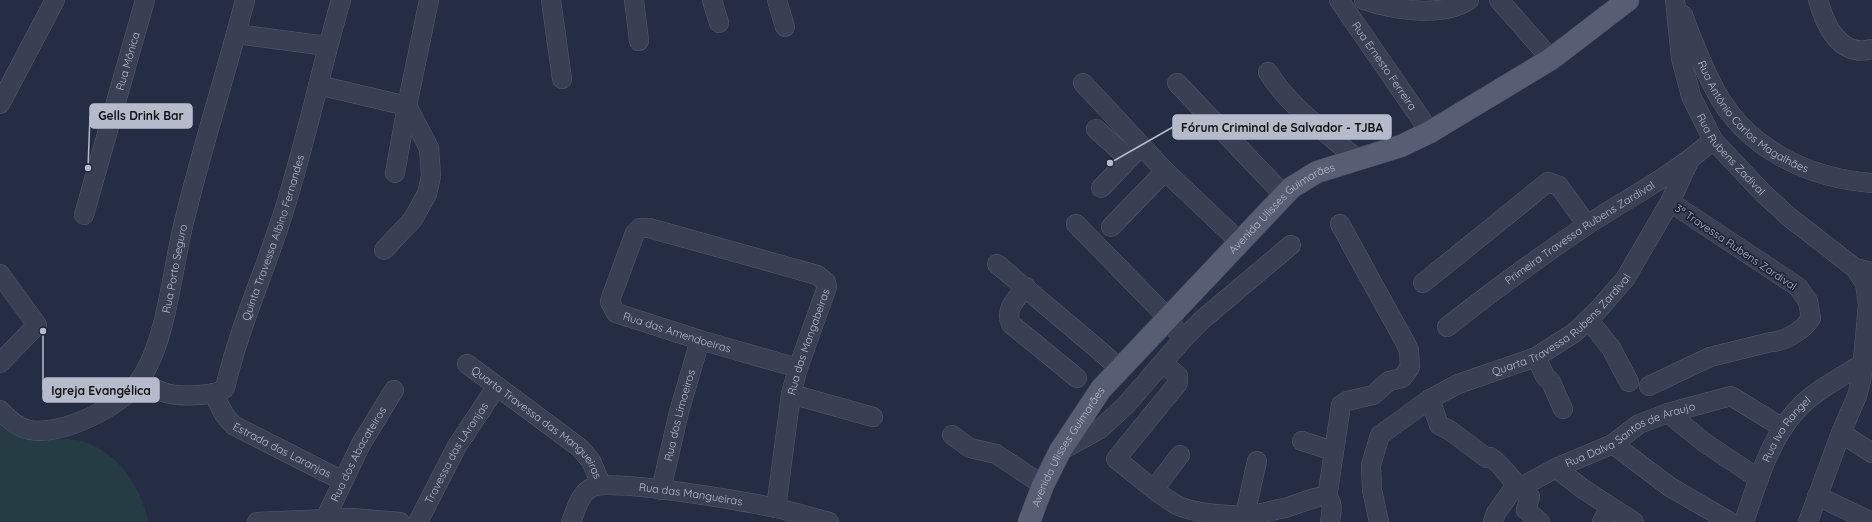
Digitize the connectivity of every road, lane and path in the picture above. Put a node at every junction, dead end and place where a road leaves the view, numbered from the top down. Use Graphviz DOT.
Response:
graph roads {
  1 [pos="55,0"];
  2 [pos="145,0"];
  3 [pos="245,0"];
  4 [pos="340,0"];
  5 [pos="429,0"];
  6 [pos="551,0"];
  7 [pos="634,0"];
  8 [pos="712,0"];
  9 [pos="777,0"];
  10 [pos="1339,0"];
  11 [pos="1364,0"];
  12 [pos="1469,0"];
  13 [pos="1499,0"];
  14 [pos="1628,0"];
  15 [pos="1676,0"];
  16 [pos="1818,0"];
  17 [pos="719,23"];
  18 [pos="785,27"];
  19 [pos="236,34"];
  20 [pos="639,41"];
  21 [pos="327,46"];
  22 [pos="1872,49"];
  23 [pos="1551,59"];
  24 [pos="1268,72"];
  25 [pos="562,79"];
  26 [pos="1083,83"];
  27 [pos="1177,83"];
  28 [pos="318,85"];
  29 [pos="0,104"];
  30 [pos="407,106"];
  31 [pos="1096,129"];
  32 [pos="1430,132"];
  33 [pos="1713,140"];
  34 [pos="1135,153"];
  35 [pos="1357,159"];
  36 [pos="1689,161"];
  37 [pos="1165,171"];
  38 [pos="395,173"];
  39 [pos="1872,183"];
  40 [pos="1101,188"];
  41 [pos="1284,195"];
  42 [pos="1670,202"];
  43 [pos="84,215"];
  44 [pos="1076,224"];
  45 [pos="1340,224"];
  46 [pos="1587,225"];
  47 [pos="1111,227"];
  48 [pos="635,233"];
  49 [pos="1240,242"];
  50 [pos="1291,245"];
  51 [pos="384,250"];
  52 [pos="996,264"];
  53 [pos="1864,270"];
  54 [pos="0,274"];
  55 [pos="1423,283"];
  56 [pos="1026,287"];
  57 [pos="1184,302"];
  58 [pos="1168,318"];
  59 [pos="1203,319"];
  60 [pos="1588,319"];
  61 [pos="1447,327"];
  62 [pos="1184,338"];
  63 [pos="1147,339"];
  64 [pos="700,340"];
  65 [pos="1536,357"];
  66 [pos="1166,360"];
  67 [pos="0,363"];
  68 [pos="467,364"];
  69 [pos="1868,364"];
  70 [pos="798,368"];
  71 [pos="1119,368"];
  72 [pos="1077,378"];
  73 [pos="140,381"];
  74 [pos="1629,382"];
  75 [pos="497,386"];
  76 [pos="1649,386"];
  77 [pos="394,390"];
  78 [pos="213,393"];
  79 [pos="791,394"];
  80 [pos="1430,399"];
  81 [pos="1563,409"];
  82 [pos="0,410"];
  83 [pos="1668,413"];
  84 [pos="873,417"];
  85 [pos="1783,428"];
  86 [pos="1841,433"];
  87 [pos="952,435"];
  88 [pos="1302,441"];
  89 [pos="1613,444"];
  90 [pos="1060,451"];
  91 [pos="1333,452"];
  92 [pos="1872,453"];
  93 [pos="1180,456"];
  94 [pos="1257,461"];
  95 [pos="1556,468"];
  96 [pos="1759,479"];
  97 [pos="343,481"];
  98 [pos="601,484"];
  99 [pos="1043,485"];
  100 [pos="1517,488"];
  101 [pos="661,490"];
  102 [pos="1154,490"];
  103 [pos="1816,496"];
  104 [pos="1327,498"];
  105 [pos="776,508"];
  106 [pos="1606,514"];
  107 [pos="1246,515"];
  108 [pos="325,519"];
  109 [pos="257,522"];
  110 [pos="400,522"];
  111 [pos="418,522"];
  112 [pos="571,522"];
  113 [pos="829,522"];
  114 [pos="1029,522"];
  115 [pos="1330,522"];
  116 [pos="1379,522"];
  117 [pos="1493,522"];
  118 [pos="1540,522"];
  119 [pos="1634,522"];
  120 [pos="1730,522"];
  121 [pos="1744,522"];
  122 [pos="1808,522"];
  123 [pos="1872,522"];
  1 -- 29 [label="street"];
  2 -- 43 [label="street, Rua Mônica"];
  3 -- 19 [label="street, Rua Porto Seguro"];
  4 -- 21 [label="street, Quinta Travessa Albino Fernandes"];
  5 -- 30 [label="street"];
  6 -- 25 [label="street"];
  7 -- 20 [label="street"];
  8 -- 17 [label="street"];
  9 -- 18 [label="street"];
  10 -- 32 [label="street, Rua Ernesto Ferreira"];
  11 -- 12 [label="street"];
  13 -- 23 [label="street"];
  14 -- 23 [label="main road, Avenida Ulisses Guimarães"];
  15 -- 33 [label="street, Rua Rubens Zadival"];
  15 -- 39 [label="street, Rua Antônio Carlos Magalhães"];
  16 -- 22 [label="street"];
  19 -- 21 [label="street"];
  19 -- 73 [label="street, Rua Porto Seguro"];
  21 -- 28 [label="street, Quinta Travessa Albino Fernandes"];
  23 -- 32 [label="main road, Avenida Ulisses Guimarães"];
  24 -- 35 [label="street"];
  26 -- 34 [label="street"];
  27 -- 41 [label="street"];
  28 -- 30 [label="street"];
  28 -- 78 [label="street, Quinta Travessa Albino Fernandes"];
  30 -- 38 [label="street"];
  30 -- 51 [label="street"];
  31 -- 34 [label="street"];
  32 -- 35 [label="main road, Avenida Ulisses Guimarães"];
  33 -- 36 [label="street, Primeira Travessa Rubens Zardival"];
  33 -- 53 [label="street, Rua Rubens Zadival"];
  34 -- 37 [label="street"];
  34 -- 40 [label="street"];
  35 -- 41 [label="main road, Avenida Ulisses Guimarães"];
  36 -- 42 [label="street, Quarta Travessa Rubens Zardival"];
  36 -- 46 [label="street, Primeira Travessa Rubens Zardival"];
  37 -- 47 [label="street"];
  37 -- 49 [label="street"];
  41 -- 49 [label="main road, Avenida Ulisses Guimarães"];
  42 -- 60 [label="street, Quarta Travessa Rubens Zardival"];
  42 -- 76 [label="street, 3ª Travessa Rubens Zardival"];
  44 -- 58 [label="street"];
  45 -- 91 [label="street"];
  46 -- 55 [label="street"];
  46 -- 61 [label="street, Primeira Travessa Rubens Zardival"];
  48 -- 64 [label="street, Rua das Amendoeiras"];
  48 -- 70 [label="street, Rua das Mangabeiras"];
  49 -- 57 [label="main road, Avenida Ulisses Guimarães"];
  50 -- 59 [label="street"];
  52 -- 56 [label="street"];
  53 -- 69 [label="street, Rua Rubens Zadival"];
  54 -- 67 [label="street"];
  56 -- 71 [label="street"];
  56 -- 72 [label="street"];
  57 -- 58 [label="main road, Avenida Ulisses Guimarães"];
  57 -- 59 [label="street"];
  58 -- 62 [label="street"];
  58 -- 63 [label="main road, Avenida Ulisses Guimarães"];
  59 -- 62 [label="street"];
  60 -- 65 [label="street, Quarta Travessa Rubens Zardival"];
  60 -- 74 [label="street"];
  62 -- 66 [label="street"];
  63 -- 66 [label="street"];
  63 -- 71 [label="main road, Avenida Ulisses Guimarães"];
  64 -- 70 [label="street, Rua das Amendoeiras"];
  64 -- 101 [label="street, Rua dos Limoeiros"];
  65 -- 80 [label="street, Quarta Travessa Rubens Zardival"];
  65 -- 81 [label="street"];
  66 -- 90 [label="street"];
  66 -- 102 [label="street"];
  68 -- 75 [label="street, Quarta Travessa das Mangueiras"];
  69 -- 85 [label="street, Rua Ivo Rangel"];
  69 -- 86 [label="street, Rua Rubens Zadival"];
  70 -- 79 [label="street, Rua das Mangabeiras"];
  71 -- 90 [label="main road, Avenida Ulisses Guimarães"];
  73 -- 78 [label="street"];
  73 -- 82 [label="street, Rua Porto Seguro"];
  75 -- 98 [label="street, Quarta Travessa das Mangueiras"];
  75 -- 111 [label="street, Travessa das LAranjas"];
  77 -- 97 [label="street, Rua dos Abacateiros"];
  78 -- 97 [label="street, Estrada das Laranjas"];
  79 -- 84 [label="street"];
  79 -- 105 [label="street, Rua das Mangabeiras"];
  80 -- 100 [label="street"];
  80 -- 116 [label="street, Quarta Travessa Rubens Zardival"];
  83 -- 85 [label="street, Rua Dalva Santos de Araujo"];
  83 -- 89 [label="street, Rua Dalva Santos de Araujo"];
  83 -- 96 [label="street"];
  85 -- 96 [label="street, Rua Ivo Rangel"];
  86 -- 92 [label="street"];
  86 -- 103 [label="street, Rua Rubens Zadival"];
  87 -- 99 [label="street"];
  88 -- 91 [label="street"];
  89 -- 95 [label="street, Rua Dalva Santos de Araujo"];
  89 -- 120 [label="street"];
  90 -- 99 [label="main road, Avenida Ulisses Guimarães"];
  91 -- 104 [label="street"];
  93 -- 102 [label="street"];
  94 -- 107 [label="street"];
  95 -- 100 [label="street, Rua Dalva Santos de Araujo"];
  95 -- 106 [label="street"];
  96 -- 121 [label="street, Rua Ivo Rangel"];
  97 -- 108 [label="street, Rua dos Abacateiros"];
  98 -- 101 [label="street, Rua das Mangueiras"];
  98 -- 112 [label="street"];
  99 -- 114 [label="main road, Avenida Ulisses Guimarães"];
  100 -- 117 [label="street, Rua Dalva Santos de Araujo"];
  100 -- 118 [label="street"];
  101 -- 105 [label="street, Rua das Mangueiras"];
  102 -- 107 [label="street"];
  103 -- 122 [label="street, Rua Rubens Zadival"];
  103 -- 123 [label="street"];
  104 -- 107 [label="street"];
  104 -- 115 [label="street"];
  105 -- 113 [label="street, Rua das Mangueiras"];
  106 -- 119 [label="street"];
  108 -- 109 [label="street"];
  108 -- 110 [label="street"];
}
